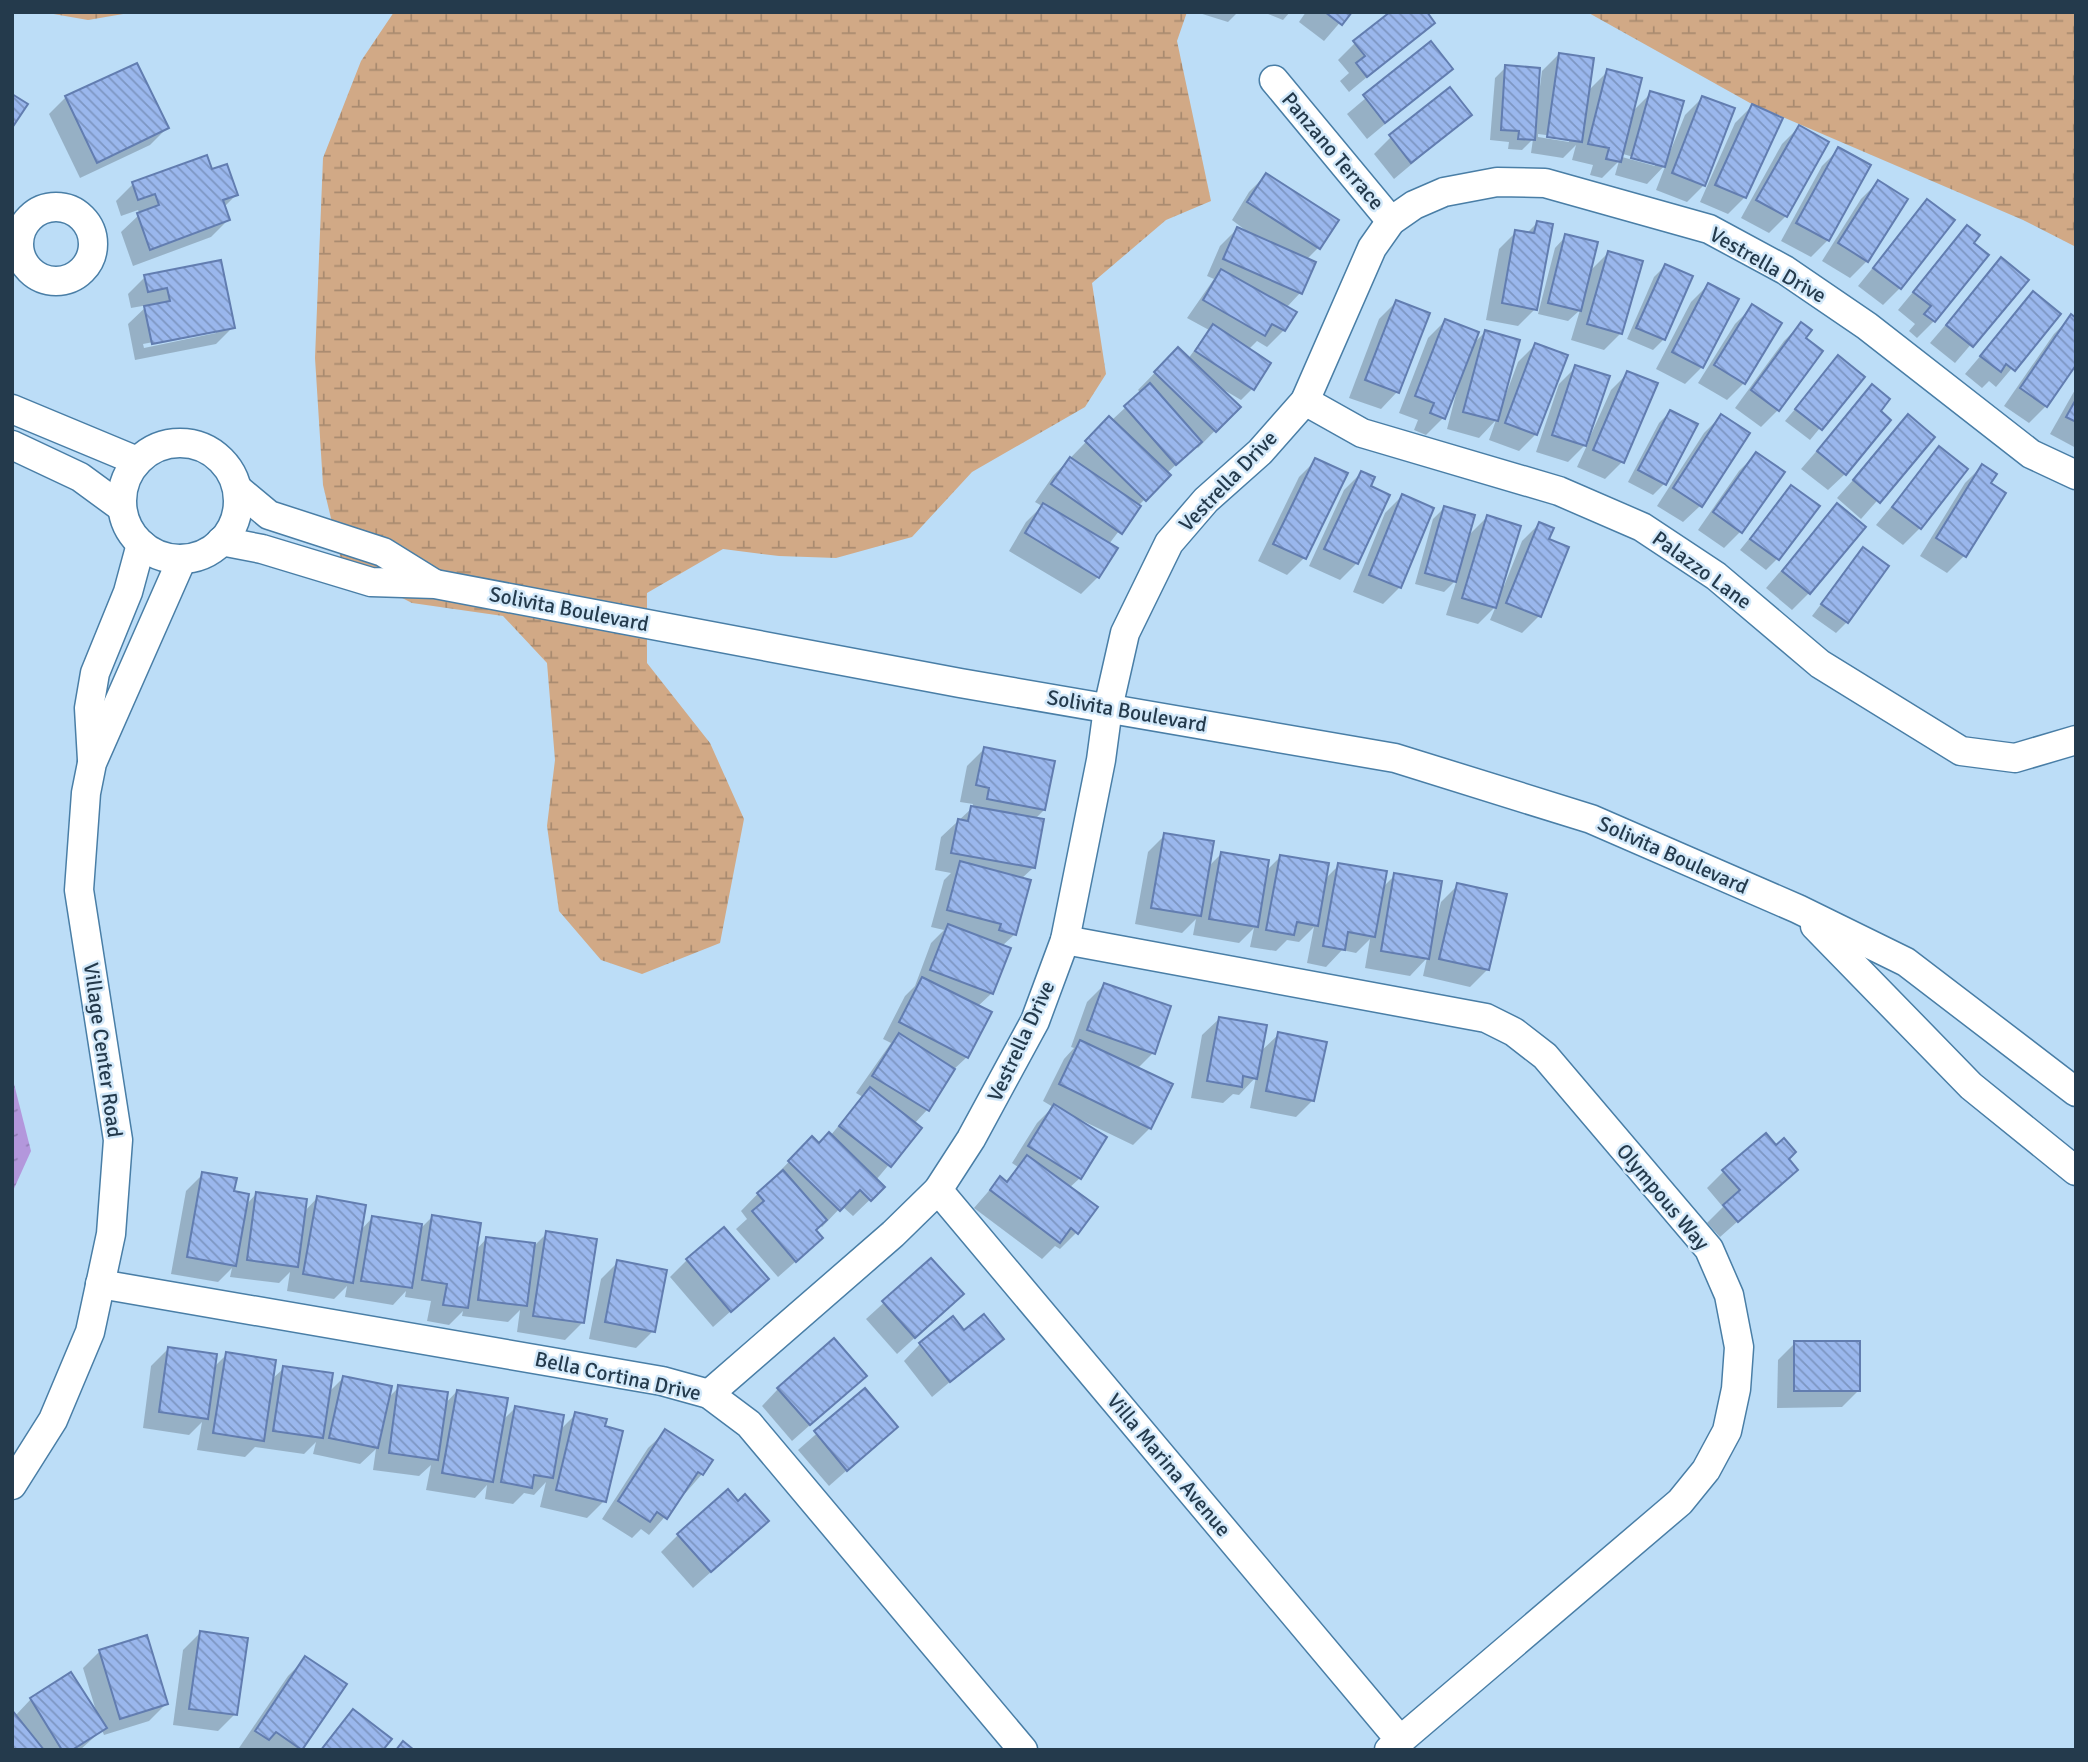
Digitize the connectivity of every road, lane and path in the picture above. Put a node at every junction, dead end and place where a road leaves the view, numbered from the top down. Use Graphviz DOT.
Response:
graph roads {
  1 [pos="1274,80"];
  2 [pos="1391,221"];
  3 [pos="1305,401"];
  4 [pos="12,409"];
  5 [pos="12,445"];
  6 [pos="137,461"];
  7 [pos="2076,475"];
  8 [pos="239,490"];
  9 [pos="121,507"];
  10 [pos="220,541"];
  11 [pos="141,544"];
  12 [pos="182,559"];
  13 [pos="435,584"];
  14 [pos="1108,708"];
  15 [pos="2076,740"];
  16 [pos="92,763"];
  17 [pos="1798,909"];
  18 [pos="1065,940"];
  19 [pos="2076,1092"];
  20 [pos="2076,1171"];
  21 [pos="937,1190"];
  22 [pos="100,1284"];
  23 [pos="709,1394"];
  24 [pos="12,1485"];
  25 [pos="1395,1745"];
  26 [pos="1023,1750"];
  1 -- 2 [label="street, Panzano Terrace"];
  2 -- 3 [label="street, Vestrella Drive"];
  2 -- 7 [label="street, Vestrella Drive"];
  3 -- 14 [label="street, Vestrella Drive"];
  3 -- 15 [label="street, Palazzo Lane"];
  4 -- 6 [label="street"];
  5 -- 9 [label="street"];
  6 -- 8 [label="street"];
  6 -- 9 [label="street"];
  8 -- 10 [label="street"];
  8 -- 13 [label="street, Solivita Boulevard"];
  9 -- 11 [label="street"];
  10 -- 12 [label="street"];
  10 -- 13 [label="street, Solivita Boulevard"];
  11 -- 12 [label="street"];
  11 -- 16 [label="street, Village Center Road"];
  12 -- 16 [label="street, Village Center Road"];
  13 -- 14 [label="street, Solivita Boulevard"];
  14 -- 17 [label="street, Solivita Boulevard"];
  14 -- 18 [label="street, Vestrella Drive"];
  16 -- 22 [label="street, Village Center Road"];
  17 -- 19 [label="street, Solivita Boulevard"];
  17 -- 20 [label="street, Solivita Boulevard"];
  18 -- 21 [label="street, Vestrella Drive"];
  18 -- 25 [label="street, Olympous Way"];
  21 -- 23 [label="street, Vestrella Drive"];
  21 -- 25 [label="street, Villa Marina Avenue"];
  22 -- 23 [label="street, Bella Cortina Drive"];
  22 -- 24 [label="street, Village Center Road"];
  23 -- 26 [label="street, Bella Cortina Drive"];
}
